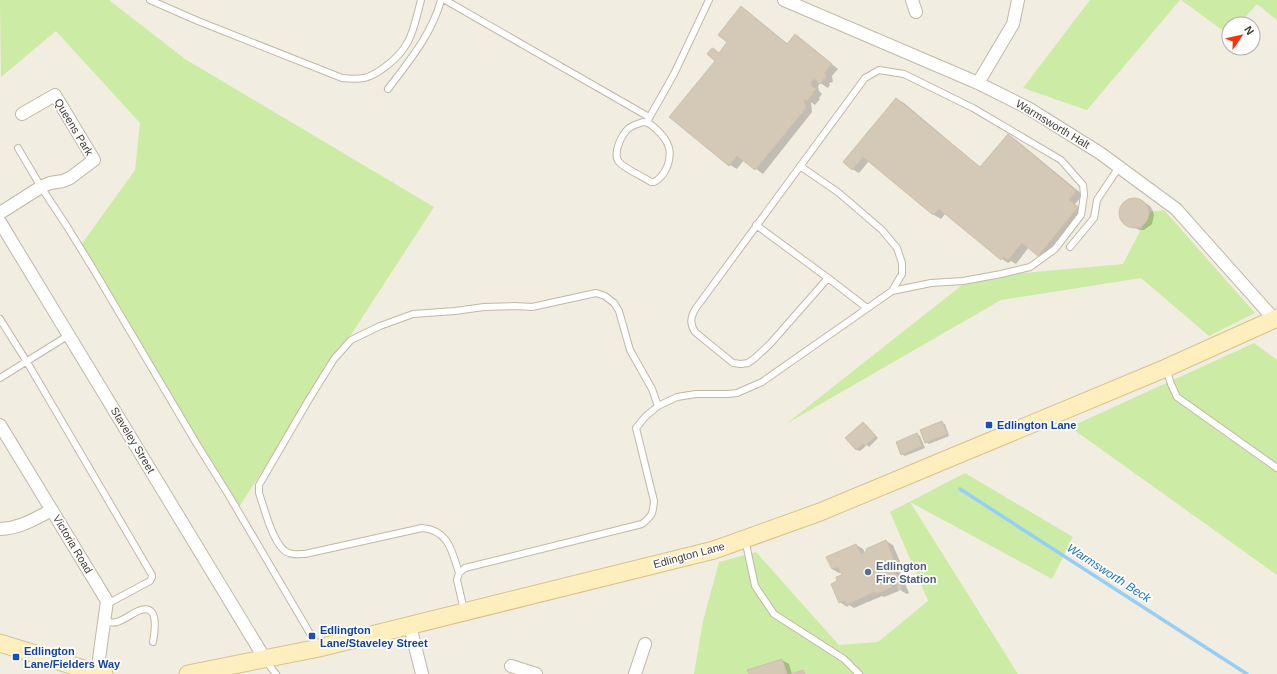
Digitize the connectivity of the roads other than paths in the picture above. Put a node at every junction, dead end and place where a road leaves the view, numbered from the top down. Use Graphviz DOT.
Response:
graph roads {
  1 [pos="150,0"];
  2 [pos="421,0"];
  3 [pos="441,0"];
  4 [pos="445,0"];
  5 [pos="709,0"];
  6 [pos="784,0"];
  7 [pos="1018,0"];
  8 [pos="158,2"];
  9 [pos="978,83"];
  10 [pos="388,89"];
  11 [pos="22,114"];
  12 [pos="648,120"];
  13 [pos="18,148"];
  14 [pos="800,166"];
  15 [pos="1119,167"];
  16 [pos="41,187"];
  17 [pos="0,213"];
  18 [pos="0,222"];
  19 [pos="756,226"];
  20 [pos="1070,247"];
  21 [pos="828,278"];
  22 [pos="892,291"];
  23 [pos="867,308"];
  24 [pos="1275,318"];
  25 [pos="0,319"];
  26 [pos="70,335"];
  27 [pos="27,362"];
  28 [pos="1166,368"];
  29 [pos="0,378"];
  30 [pos="658,406"];
  31 [pos="0,425"];
  32 [pos="1277,468"];
  33 [pos="52,510"];
  34 [pos="0,529"];
  35 [pos="745,539"];
  36 [pos="459,573"];
  37 [pos="107,604"];
  38 [pos="465,612"];
  39 [pos="104,622"];
  40 [pos="410,626"];
  41 [pos="153,642"];
  42 [pos="0,643"];
  43 [pos="645,644"];
  44 [pos="319,648"];
  45 [pos="265,659"];
  46 [pos="510,666"];
  47 [pos="100,674"];
  48 [pos="188,674"];
  49 [pos="276,674"];
  50 [pos="422,674"];
  51 [pos="536,674"];
  52 [pos="635,674"];
  53 [pos="859,674"];
  1 -- 8 [label="lane"];
  2 -- 8 [label="lane"];
  3 -- 10 [label="lane"];
  4 -- 12 [label="lane"];
  5 -- 12 [label="lane"];
  6 -- 9 [label="street, Warmsworth Halt"];
  7 -- 9 [label="street"];
  9 -- 15 [label="street, Warmsworth Halt"];
  11 -- 16 [label="street, Queens Park"];
  12 -- 12 [label="lane"];
  13 -- 16 [label="lane"];
  14 -- 19 [label="lane"];
  14 -- 22 [label="lane"];
  14 -- 22 [label="lane"];
  15 -- 20 [label="lane"];
  15 -- 24 [label="street, Warmsworth Halt"];
  16 -- 17 [label="street"];
  16 -- 44 [label="lane"];
  18 -- 26 [label="street, Staveley Street"];
  19 -- 21 [label="lane"];
  19 -- 21 [label="lane"];
  21 -- 23 [label="lane"];
  22 -- 23 [label="lane"];
  23 -- 30 [label="lane"];
  24 -- 28 [label="main road, Edlington Lane"];
  25 -- 27 [label="lane"];
  26 -- 27 [label="lane"];
  26 -- 45 [label="street, Staveley Street"];
  27 -- 29 [label="lane"];
  27 -- 37 [label="lane"];
  28 -- 32 [label="lane"];
  28 -- 35 [label="main road, Edlington Lane"];
  30 -- 36 [label="lane"];
  30 -- 36 [label="lane"];
  31 -- 33 [label="street, Victoria Road"];
  33 -- 34 [label="street"];
  33 -- 37 [label="street, Victoria Road"];
  35 -- 38 [label="main road, Edlington Lane"];
  35 -- 53 [label="lane"];
  36 -- 38 [label="lane"];
  37 -- 39 [label="street"];
  38 -- 40 [label="main road, Edlington Lane"];
  39 -- 41 [label="lane"];
  39 -- 47 [label="street"];
  40 -- 44 [label="main road, Edlington Lane"];
  40 -- 50 [label="street"];
  42 -- 47 [label="main road"];
  43 -- 52 [label="street"];
  44 -- 45 [label="main road, Edlington Lane"];
  45 -- 48 [label="main road, Edlington Lane"];
  45 -- 49 [label="lane"];
  46 -- 51 [label="street"];
}
